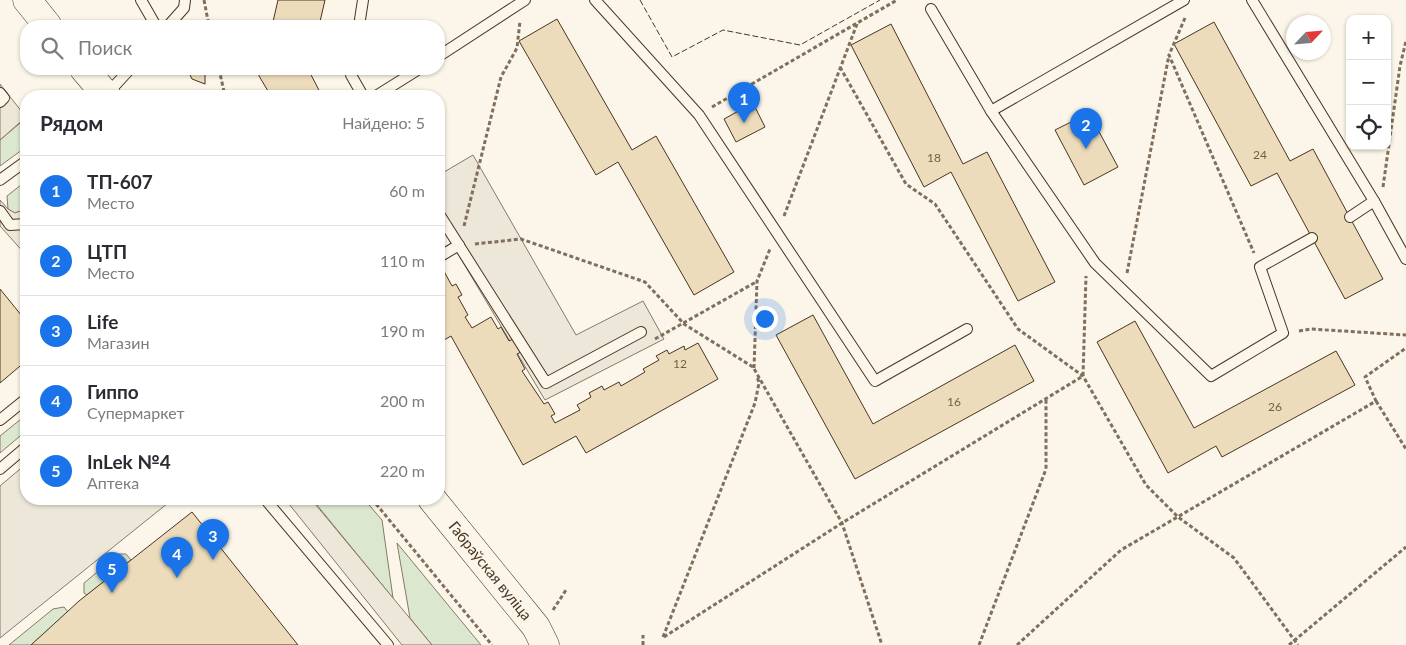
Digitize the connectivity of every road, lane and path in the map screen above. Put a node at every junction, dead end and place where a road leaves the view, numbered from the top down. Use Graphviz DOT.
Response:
graph roads {
  1 [pos="26,0"];
  2 [pos="141,0"];
  3 [pos="204,0"];
  4 [pos="363,0"];
  5 [pos="594,0"];
  6 [pos="898,0"];
  7 [pos="1252,0"];
  8 [pos="524,1"];
  9 [pos="186,3"];
  10 [pos="1186,5"];
  11 [pos="931,10"];
  12 [pos="43,20"];
  13 [pos="153,20"];
  14 [pos="173,20"];
  15 [pos="209,20"];
  16 [pos="360,20"];
  17 [pos="857,24"];
  18 [pos="1406,41"];
  19 [pos="445,52"];
  20 [pos="1169,55"];
  21 [pos="840,67"];
  22 [pos="89,75"];
  23 [pos="125,75"];
  24 [pos="220,75"];
  25 [pos="350,75"];
  26 [pos="409,75"];
  27 [pos="101,90"];
  28 [pos="111,90"];
  29 [pos="224,90"];
  30 [pos="359,90"];
  31 [pos="386,90"];
  32 [pos="0,92"];
  33 [pos="0,102"];
  34 [pos="991,111"];
  35 [pos="698,115"];
  36 [pos="20,165"];
  37 [pos="0,180"];
  38 [pos="1374,200"];
  39 [pos="0,212"];
  40 [pos="1380,212"];
  41 [pos="1350,217"];
  42 [pos="445,223"];
  43 [pos="20,224"];
  44 [pos="777,233"];
  45 [pos="1312,238"];
  46 [pos="459,245"];
  47 [pos="1087,250"];
  48 [pos="445,253"];
  49 [pos="1406,259"];
  50 [pos="1260,267"];
  51 [pos="757,281"];
  52 [pos="1123,290"];
  53 [pos="684,324"];
  54 [pos="967,329"];
  55 [pos="641,332"];
  56 [pos="1283,334"];
  57 [pos="1406,335"];
  58 [pos="1406,348"];
  59 [pos="753,367"];
  60 [pos="1083,376"];
  61 [pos="1046,399"];
  62 [pos="1376,401"];
  63 [pos="20,404"];
  64 [pos="0,420"];
  65 [pos="1406,449"];
  66 [pos="20,452"];
  67 [pos="0,469"];
  68 [pos="270,505"];
  69 [pos="377,505"];
  70 [pos="437,505"];
  71 [pos="1178,517"];
  72 [pos="842,523"];
  73 [pos="1406,547"];
  74 [pos="566,590"];
  75 [pos="551,613"];
  76 [pos="643,635"];
  77 [pos="1294,640"];
  78 [pos="388,645"];
  79 [pos="492,645"];
  80 [pos="545,645"];
  81 [pos="643,645"];
  82 [pos="882,645"];
  83 [pos="979,645"];
  84 [pos="1017,645"];
  85 [pos="1289,645"];
  86 [pos="1298,645"];
  1 -- 12 [label="main road"];
  2 -- 13 [label="lane"];
  3 -- 15 [label="path"];
  4 -- 16 [label="lane"];
  5 -- 35 [label="lane"];
  6 -- 17 [label="path"];
  7 -- 38 [label="lane"];
  8 -- 19 [label="lane"];
  8 -- 46 [label="path"];
  9 -- 14 [label="lane"];
  10 -- 20 [label="path"];
  10 -- 34 [label="lane"];
  11 -- 34 [label="lane"];
  17 -- 21 [label="path"];
  17 -- 35 [label="path"];
  18 -- 40 [label="path"];
  20 -- 50 [label="path"];
  20 -- 52 [label="path"];
  21 -- 44 [label="path"];
  21 -- 60 [label="path"];
  22 -- 27 [label="main road"];
  23 -- 28 [label="lane"];
  24 -- 29 [label="path"];
  25 -- 30 [label="lane"];
  26 -- 31 [label="lane"];
  32 -- 33 [label="lane"];
  34 -- 47 [label="lane"];
  35 -- 44 [label="lane"];
  36 -- 37 [label="lane"];
  38 -- 40 [label="lane"];
  38 -- 41 [label="lane"];
  39 -- 43 [label="lane"];
  40 -- 49 [label="lane"];
  42 -- 46 [label="lane"];
  44 -- 51 [label="path"];
  44 -- 54 [label="lane"];
  45 -- 50 [label="lane"];
  46 -- 48 [label="lane"];
  46 -- 53 [label="path"];
  46 -- 55 [label="lane"];
  47 -- 52 [label="lane"];
  47 -- 60 [label="path"];
  50 -- 56 [label="lane"];
  51 -- 53 [label="path"];
  51 -- 59 [label="path"];
  52 -- 56 [label="lane"];
  53 -- 55 [label="path"];
  53 -- 59 [label="path"];
  56 -- 57 [label="path"];
  58 -- 62 [label="path"];
  59 -- 72 [label="path"];
  59 -- 72 [label="path"];
  60 -- 61 [label="path"];
  60 -- 71 [label="path"];
  61 -- 72 [label="path"];
  61 -- 83 [label="path"];
  62 -- 65 [label="path"];
  62 -- 71 [label="path"];
  63 -- 64 [label="lane"];
  66 -- 67 [label="lane"];
  68 -- 78 [label="lane"];
  69 -- 79 [label="path"];
  70 -- 80 [label="main road, Габраўская вуліца"];
  71 -- 77 [label="path"];
  71 -- 84 [label="path"];
  72 -- 82 [label="path"];
  73 -- 77 [label="path"];
  74 -- 75 [label="path"];
  76 -- 81 [label="path"];
  77 -- 85 [label="path"];
  77 -- 86 [label="path"];
}
